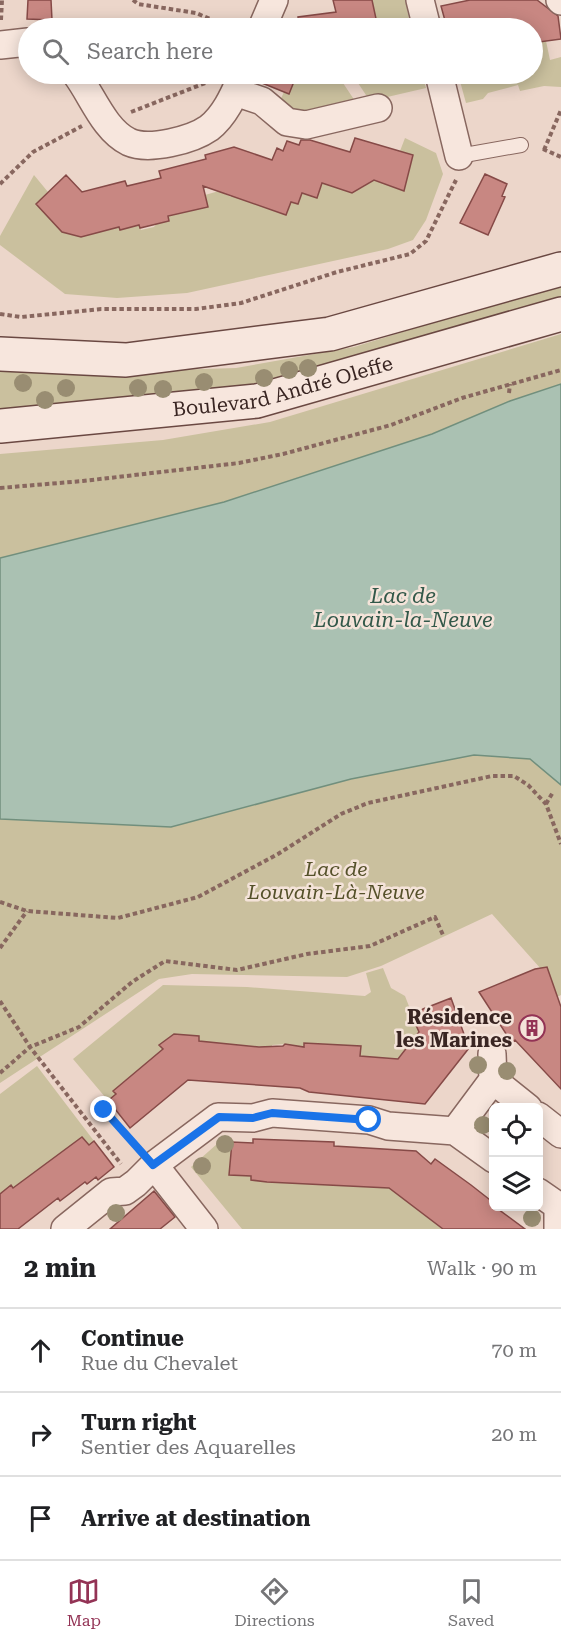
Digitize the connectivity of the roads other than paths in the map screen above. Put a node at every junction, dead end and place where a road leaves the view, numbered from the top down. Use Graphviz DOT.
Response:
graph roads {
  1 [pos="274,0"];
  2 [pos="420,0"];
  3 [pos="266,18"];
  4 [pos="424,18"];
  5 [pos="18,43"];
  6 [pos="0,45"];
  7 [pos="83,84"];
  8 [pos="231,84"];
  9 [pos="236,84"];
  10 [pos="441,84"];
  11 [pos="378,108"];
  12 [pos="521,145"];
  13 [pos="459,156"];
  14 [pos="561,270"];
  15 [pos="561,314"];
  16 [pos="0,354"];
  17 [pos="0,426"];
  18 [pos="524,1103"];
  19 [pos="543,1120"];
  20 [pos="443,1131"];
  21 [pos="561,1134"];
  22 [pos="490,1157"];
  23 [pos="145,1174"];
  24 [pos="64,1229"];
  25 [pos="204,1229"];
  1 -- 3 [label="street"];
  2 -- 4 [label="street"];
  5 -- 6 [label="street"];
  7 -- 8 [label="street"];
  9 -- 11 [label="street"];
  10 -- 13 [label="street"];
  12 -- 13 [label="lane"];
  14 -- 16 [label="main road, Boulevard André Oleffe"];
  15 -- 17 [label="main road, Boulevard André Oleffe"];
  18 -- 20 [label="street"];
  19 -- 21 [label="street"];
  20 -- 22 [label="street"];
  20 -- 23 [label="street"];
  23 -- 24 [label="street"];
  23 -- 25 [label="street"];
}
